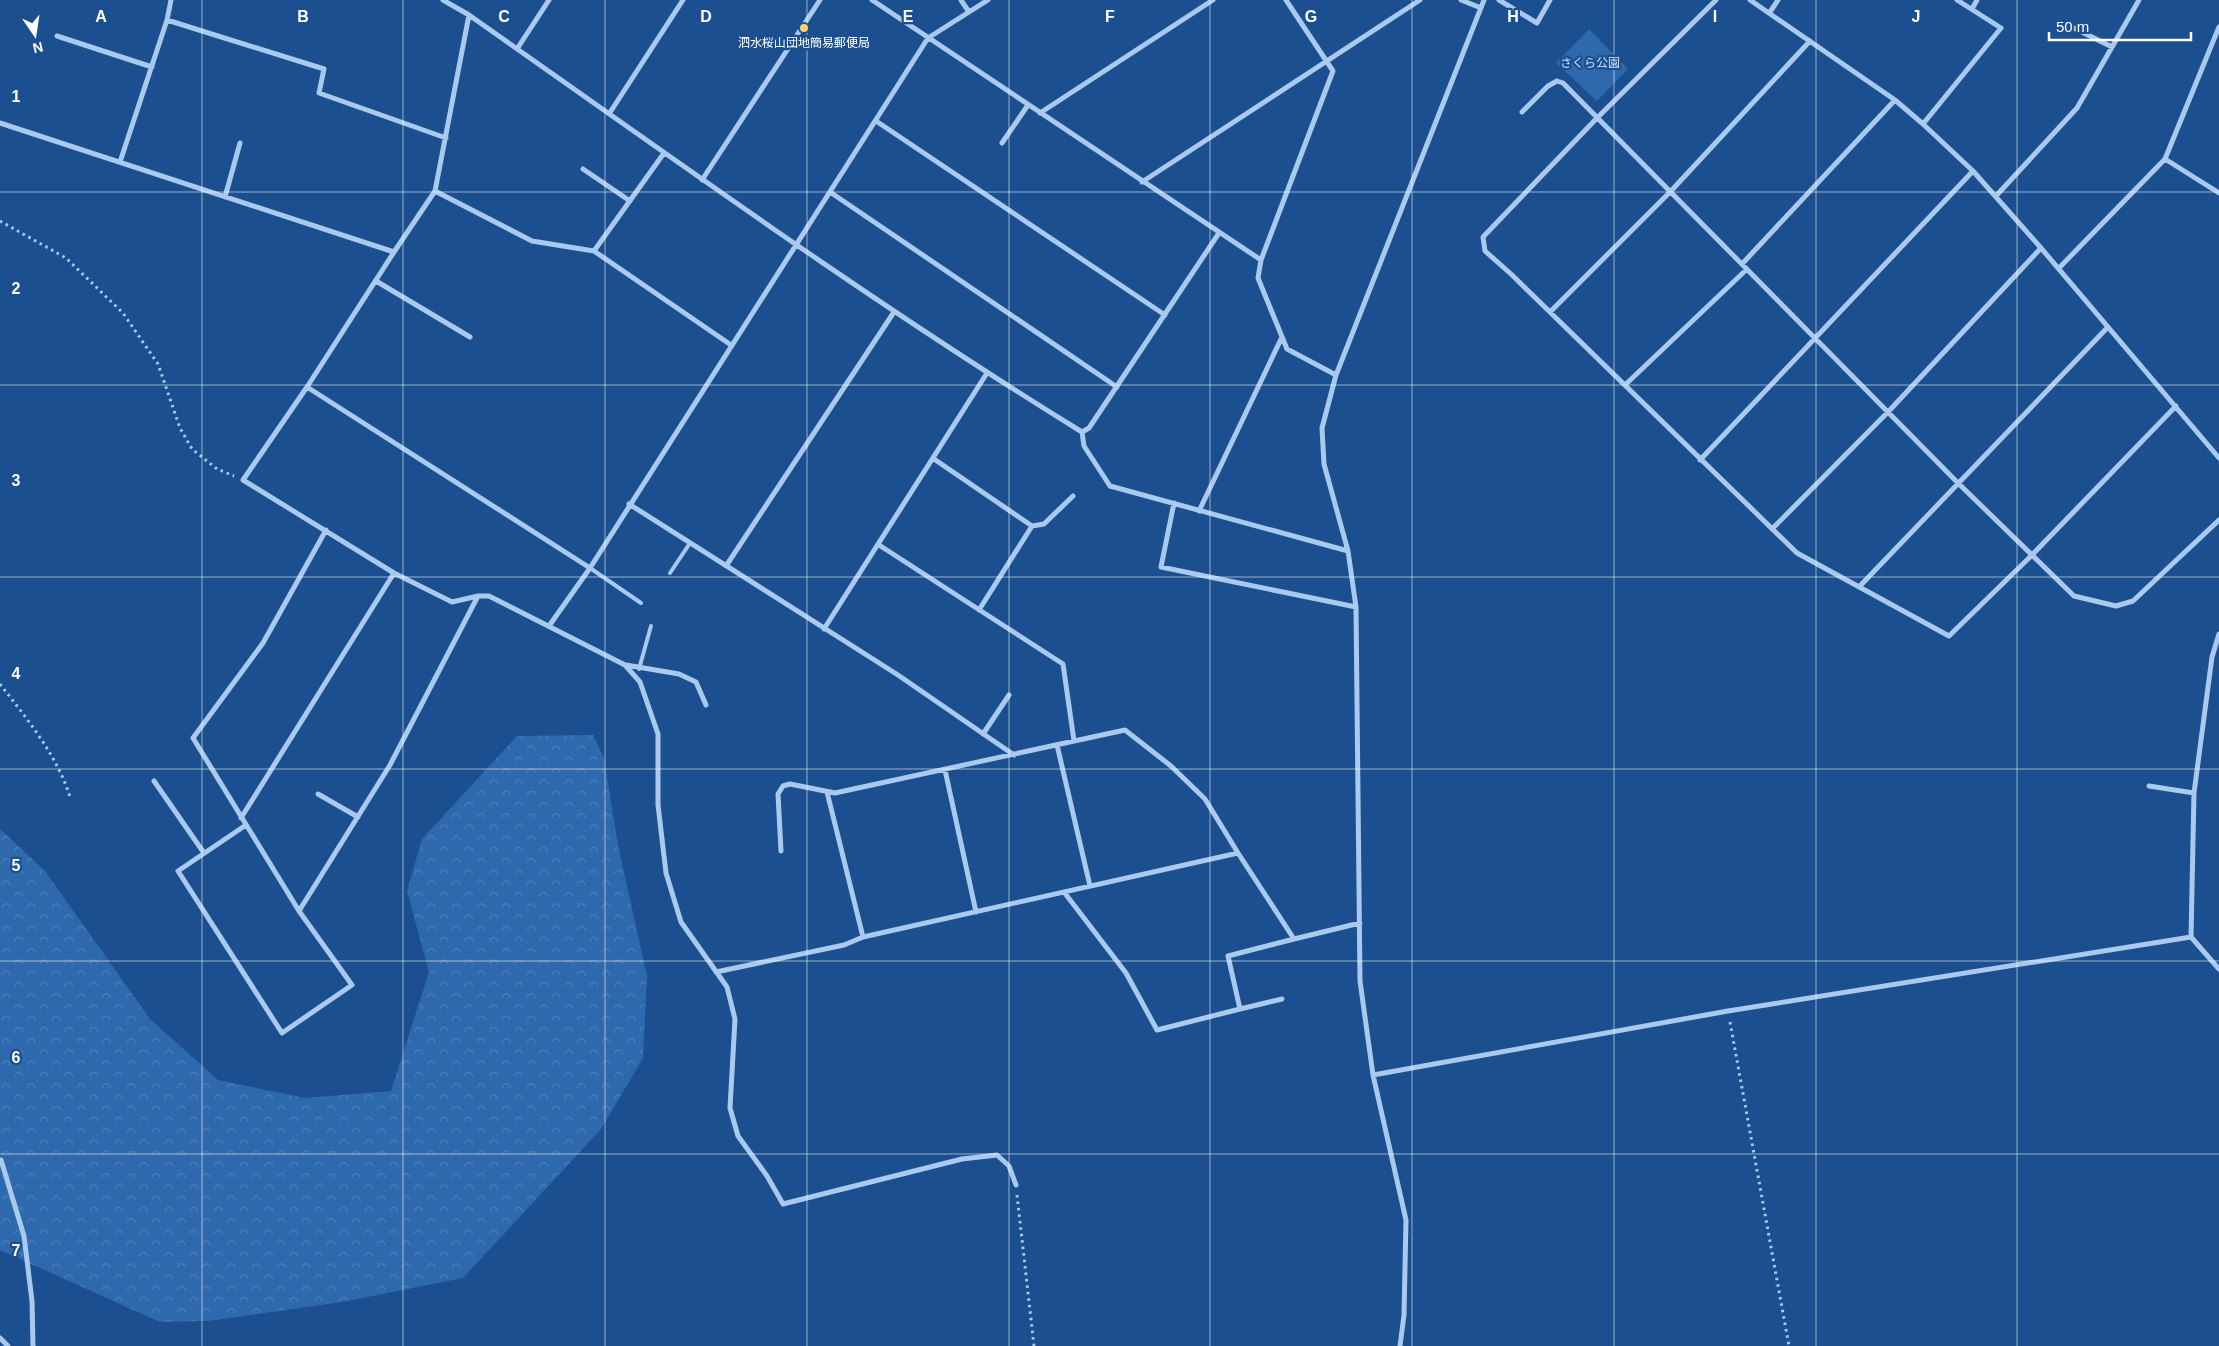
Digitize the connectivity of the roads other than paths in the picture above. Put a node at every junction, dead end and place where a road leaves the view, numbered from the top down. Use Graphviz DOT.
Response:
graph roads {
  1 [pos="171,0"];
  2 [pos="443,0"];
  3 [pos="549,0"];
  4 [pos="683,0"];
  5 [pos="820,0"];
  6 [pos="872,0"];
  7 [pos="961,0"];
  8 [pos="988,0"];
  9 [pos="1213,0"];
  10 [pos="1286,0"];
  11 [pos="1420,0"];
  12 [pos="1461,0"];
  13 [pos="1484,0"];
  14 [pos="1499,0"];
  15 [pos="1550,0"];
  16 [pos="1716,0"];
  17 [pos="1750,0"];
  18 [pos="1778,0"];
  19 [pos="1957,0"];
  20 [pos="1977,0"];
  21 [pos="2138,0"];
  22 [pos="1481,8"];
  23 [pos="1972,9"];
  24 [pos="969,12"];
  25 [pos="1770,12"];
  26 [pos="469,15"];
  27 [pos="167,20"];
  28 [pos="2219,27"];
  29 [pos="2074,28"];
  30 [pos="56,36"];
  31 [pos="928,38"];
  32 [pos="1810,41"];
  33 [pos="2112,47"];
  34 [pos="517,49"];
  35 [pos="1326,61"];
  36 [pos="152,67"];
  37 [pos="1895,100"];
  38 [pos="1028,105"];
  39 [pos="1522,112"];
  40 [pos="1040,113"];
  41 [pos="609,114"];
  42 [pos="1598,118"];
  43 [pos="876,120"];
  44 [pos="0,123"];
  45 [pos="1923,124"];
  46 [pos="446,138"];
  47 [pos="240,143"];
  48 [pos="1002,143"];
  49 [pos="664,153"];
  50 [pos="2166,159"];
  51 [pos="120,162"];
  52 [pos="583,169"];
  53 [pos="1972,171"];
  54 [pos="702,180"];
  55 [pos="1142,182"];
  56 [pos="435,191"];
  57 [pos="1671,191"];
  58 [pos="830,192"];
  59 [pos="2219,193"];
  60 [pos="225,196"];
  61 [pos="1996,196"];
  62 [pos="630,201"];
  63 [pos="1220,233"];
  64 [pos="796,246"];
  65 [pos="2041,248"];
  66 [pos="594,251"];
  67 [pos="394,252"];
  68 [pos="1261,260"];
  69 [pos="1742,264"];
  70 [pos="2059,268"];
  71 [pos="1747,269"];
  72 [pos="376,281"];
  73 [pos="894,312"];
  74 [pos="1550,312"];
  75 [pos="1165,314"];
  76 [pos="2108,327"];
  77 [pos="470,337"];
  78 [pos="1282,337"];
  79 [pos="1815,338"];
  80 [pos="731,345"];
  81 [pos="986,373"];
  82 [pos="1336,376"];
  83 [pos="1625,385"];
  84 [pos="307,387"];
  85 [pos="1117,387"];
  86 [pos="2176,406"];
  87 [pos="1888,412"];
  88 [pos="1082,432"];
  89 [pos="2219,458"];
  90 [pos="934,459"];
  91 [pos="1700,460"];
  92 [pos="1958,483"];
  93 [pos="1073,496"];
  94 [pos="1174,503"];
  95 [pos="629,504"];
  96 [pos="1198,511"];
  97 [pos="2219,520"];
  98 [pos="1032,526"];
  99 [pos="1772,529"];
  100 [pos="326,530"];
  101 [pos="690,543"];
  102 [pos="879,545"];
  103 [pos="1348,551"];
  104 [pos="2031,556"];
  105 [pos="726,566"];
  106 [pos="590,568"];
  107 [pos="394,573"];
  108 [pos="670,573"];
  109 [pos="1859,587"];
  110 [pos="478,596"];
  111 [pos="641,603"];
  112 [pos="1356,607"];
  113 [pos="979,610"];
  114 [pos="550,626"];
  115 [pos="651,626"];
  116 [pos="824,629"];
  117 [pos="2219,634"];
  118 [pos="625,665"];
  119 [pos="638,669"];
  120 [pos="1009,695"];
  121 [pos="706,705"];
  122 [pos="983,734"];
  123 [pos="1074,741"];
  124 [pos="1057,745"];
  125 [pos="1014,755"];
  126 [pos="945,770"];
  127 [pos="154,781"];
  128 [pos="2150,786"];
  129 [pos="827,792"];
  130 [pos="2194,793"];
  131 [pos="318,794"];
  132 [pos="358,816"];
  133 [pos="241,818"];
  134 [pos="246,825"];
  135 [pos="781,851"];
  136 [pos="204,853"];
  137 [pos="1238,854"];
  138 [pos="1090,886"];
  139 [pos="1064,892"];
  140 [pos="299,911"];
  141 [pos="976,912"];
  142 [pos="1360,923"];
  143 [pos="863,937"];
  144 [pos="2191,937"];
  145 [pos="1294,939"];
  146 [pos="2219,969"];
  147 [pos="716,972"];
  148 [pos="1282,999"];
  149 [pos="1240,1009"];
  150 [pos="1373,1075"];
  151 [pos="1,1160"];
  152 [pos="1016,1185"];
  153 [pos="0,1338"];
  154 [pos="8,1346"];
  155 [pos="33,1346"];
  156 [pos="1400,1346"];
  1 -- 27 [label="street"];
  2 -- 26 [label="street"];
  3 -- 34 [label="street"];
  4 -- 41 [label="street"];
  5 -- 54 [label="street"];
  6 -- 31 [label="street"];
  7 -- 24 [label="street"];
  8 -- 24 [label="street"];
  9 -- 40 [label="street"];
  10 -- 35 [label="street"];
  11 -- 35 [label="street"];
  12 -- 22 [label="street"];
  13 -- 22 [label="street"];
  14 -- 15 [label="street"];
  16 -- 42 [label="street"];
  17 -- 25 [label="street"];
  18 -- 25 [label="street"];
  19 -- 23 [label="street"];
  20 -- 23 [label="street"];
  21 -- 33 [label="street"];
  22 -- 82 [label="street"];
  23 -- 45 [label="street"];
  24 -- 31 [label="street"];
  25 -- 32 [label="street"];
  26 -- 34 [label="street"];
  26 -- 46 [label="street"];
  27 -- 36 [label="street"];
  27 -- 46 [label="street"];
  28 -- 50 [label="street"];
  29 -- 33 [label="street"];
  30 -- 36 [label="street"];
  31 -- 38 [label="street"];
  31 -- 43 [label="street"];
  32 -- 37 [label="street"];
  32 -- 57 [label="street"];
  33 -- 61 [label="street"];
  34 -- 41 [label="street"];
  35 -- 55 [label="street"];
  35 -- 68 [label="street"];
  36 -- 51 [label="street"];
  37 -- 45 [label="street"];
  37 -- 69 [label="street"];
  38 -- 40 [label="street"];
  38 -- 48 [label="street"];
  39 -- 42 [label="street"];
  40 -- 55 [label="street"];
  41 -- 49 [label="street"];
  42 -- 57 [label="street"];
  42 -- 74 [label="street"];
  43 -- 58 [label="street"];
  43 -- 75 [label="street"];
  44 -- 51 [label="street"];
  45 -- 53 [label="street"];
  46 -- 56 [label="street"];
  47 -- 60 [label="street"];
  49 -- 54 [label="street"];
  49 -- 62 [label="street"];
  50 -- 59 [label="street"];
  50 -- 70 [label="street"];
  51 -- 60 [label="street"];
  52 -- 62 [label="street"];
  53 -- 61 [label="street"];
  53 -- 79 [label="street"];
  54 -- 64 [label="street"];
  55 -- 63 [label="street"];
  56 -- 66 [label="street"];
  56 -- 67 [label="street"];
  57 -- 69 [label="street"];
  57 -- 74 [label="street"];
  58 -- 64 [label="street"];
  58 -- 85 [label="street"];
  60 -- 67 [label="street"];
  61 -- 65 [label="street"];
  62 -- 66 [label="street"];
  63 -- 68 [label="street"];
  63 -- 75 [label="street"];
  64 -- 73 [label="street"];
  64 -- 80 [label="street"];
  65 -- 70 [label="street"];
  65 -- 87 [label="street"];
  66 -- 80 [label="street"];
  67 -- 72 [label="street"];
  68 -- 78 [label="street"];
  69 -- 71 [label="street"];
  70 -- 76 [label="street"];
  71 -- 79 [label="street"];
  71 -- 83 [label="street"];
  72 -- 77 [label="street"];
  72 -- 84 [label="street"];
  73 -- 81 [label="street"];
  73 -- 105 [label="street"];
  74 -- 83 [label="street"];
  75 -- 85 [label="street"];
  76 -- 86 [label="street"];
  76 -- 92 [label="street"];
  78 -- 82 [label="street"];
  78 -- 96 [label="street"];
  79 -- 87 [label="street"];
  79 -- 91 [label="street"];
  80 -- 95 [label="street"];
  81 -- 88 [label="street"];
  81 -- 90 [label="street"];
  82 -- 103 [label="street"];
  83 -- 91 [label="street"];
  84 -- 100 [label="street"];
  84 -- 106 [label="street"];
  85 -- 88 [label="street"];
  86 -- 89 [label="street"];
  86 -- 104 [label="street"];
  87 -- 92 [label="street"];
  87 -- 99 [label="street"];
  88 -- 94 [label="street"];
  90 -- 98 [label="street"];
  90 -- 102 [label="street"];
  91 -- 99 [label="street"];
  92 -- 104 [label="street"];
  92 -- 109 [label="street"];
  93 -- 98 [label="street"];
  94 -- 96 [label="street"];
  94 -- 112 [label="street"];
  95 -- 101 [label="street"];
  95 -- 106 [label="street"];
  96 -- 103 [label="street"];
  97 -- 104 [label="street"];
  98 -- 113 [label="street"];
  99 -- 109 [label="street"];
  100 -- 107 [label="street"];
  100 -- 133 [label="street"];
  101 -- 105 [label="street"];
  101 -- 108 [label="lane"];
  102 -- 113 [label="street"];
  102 -- 116 [label="street"];
  103 -- 112 [label="street"];
  104 -- 109 [label="street"];
  105 -- 116 [label="street"];
  106 -- 111 [label="lane"];
  106 -- 114 [label="street"];
  107 -- 110 [label="street"];
  107 -- 133 [label="street"];
  110 -- 114 [label="street"];
  110 -- 132 [label="street"];
  112 -- 142 [label="street"];
  113 -- 123 [label="street"];
  114 -- 118 [label="street"];
  115 -- 119 [label="lane"];
  116 -- 122 [label="street"];
  117 -- 130 [label="street"];
  118 -- 119 [label="street"];
  118 -- 147 [label="street"];
  119 -- 121 [label="street"];
  120 -- 122 [label="street"];
  122 -- 125 [label="street"];
  123 -- 124 [label="street"];
  123 -- 137 [label="street"];
  124 -- 125 [label="street"];
  124 -- 138 [label="street"];
  125 -- 126 [label="street"];
  126 -- 129 [label="street"];
  126 -- 141 [label="street"];
  127 -- 136 [label="street"];
  128 -- 130 [label="street"];
  129 -- 135 [label="street"];
  129 -- 143 [label="street"];
  130 -- 144 [label="street"];
  131 -- 132 [label="street"];
  132 -- 140 [label="street"];
  133 -- 134 [label="street"];
  134 -- 136 [label="street"];
  134 -- 140 [label="street"];
  136 -- 140 [label="street"];
  137 -- 138 [label="street"];
  137 -- 145 [label="street"];
  138 -- 139 [label="street"];
  139 -- 141 [label="street"];
  139 -- 149 [label="street"];
  141 -- 143 [label="street"];
  142 -- 145 [label="street"];
  142 -- 150 [label="street"];
  143 -- 147 [label="street"];
  144 -- 146 [label="street"];
  144 -- 150 [label="street"];
  145 -- 149 [label="street"];
  147 -- 152 [label="street"];
  148 -- 149 [label="street"];
  150 -- 156 [label="street"];
  151 -- 155 [label="street"];
  153 -- 154 [label="street"];
}
